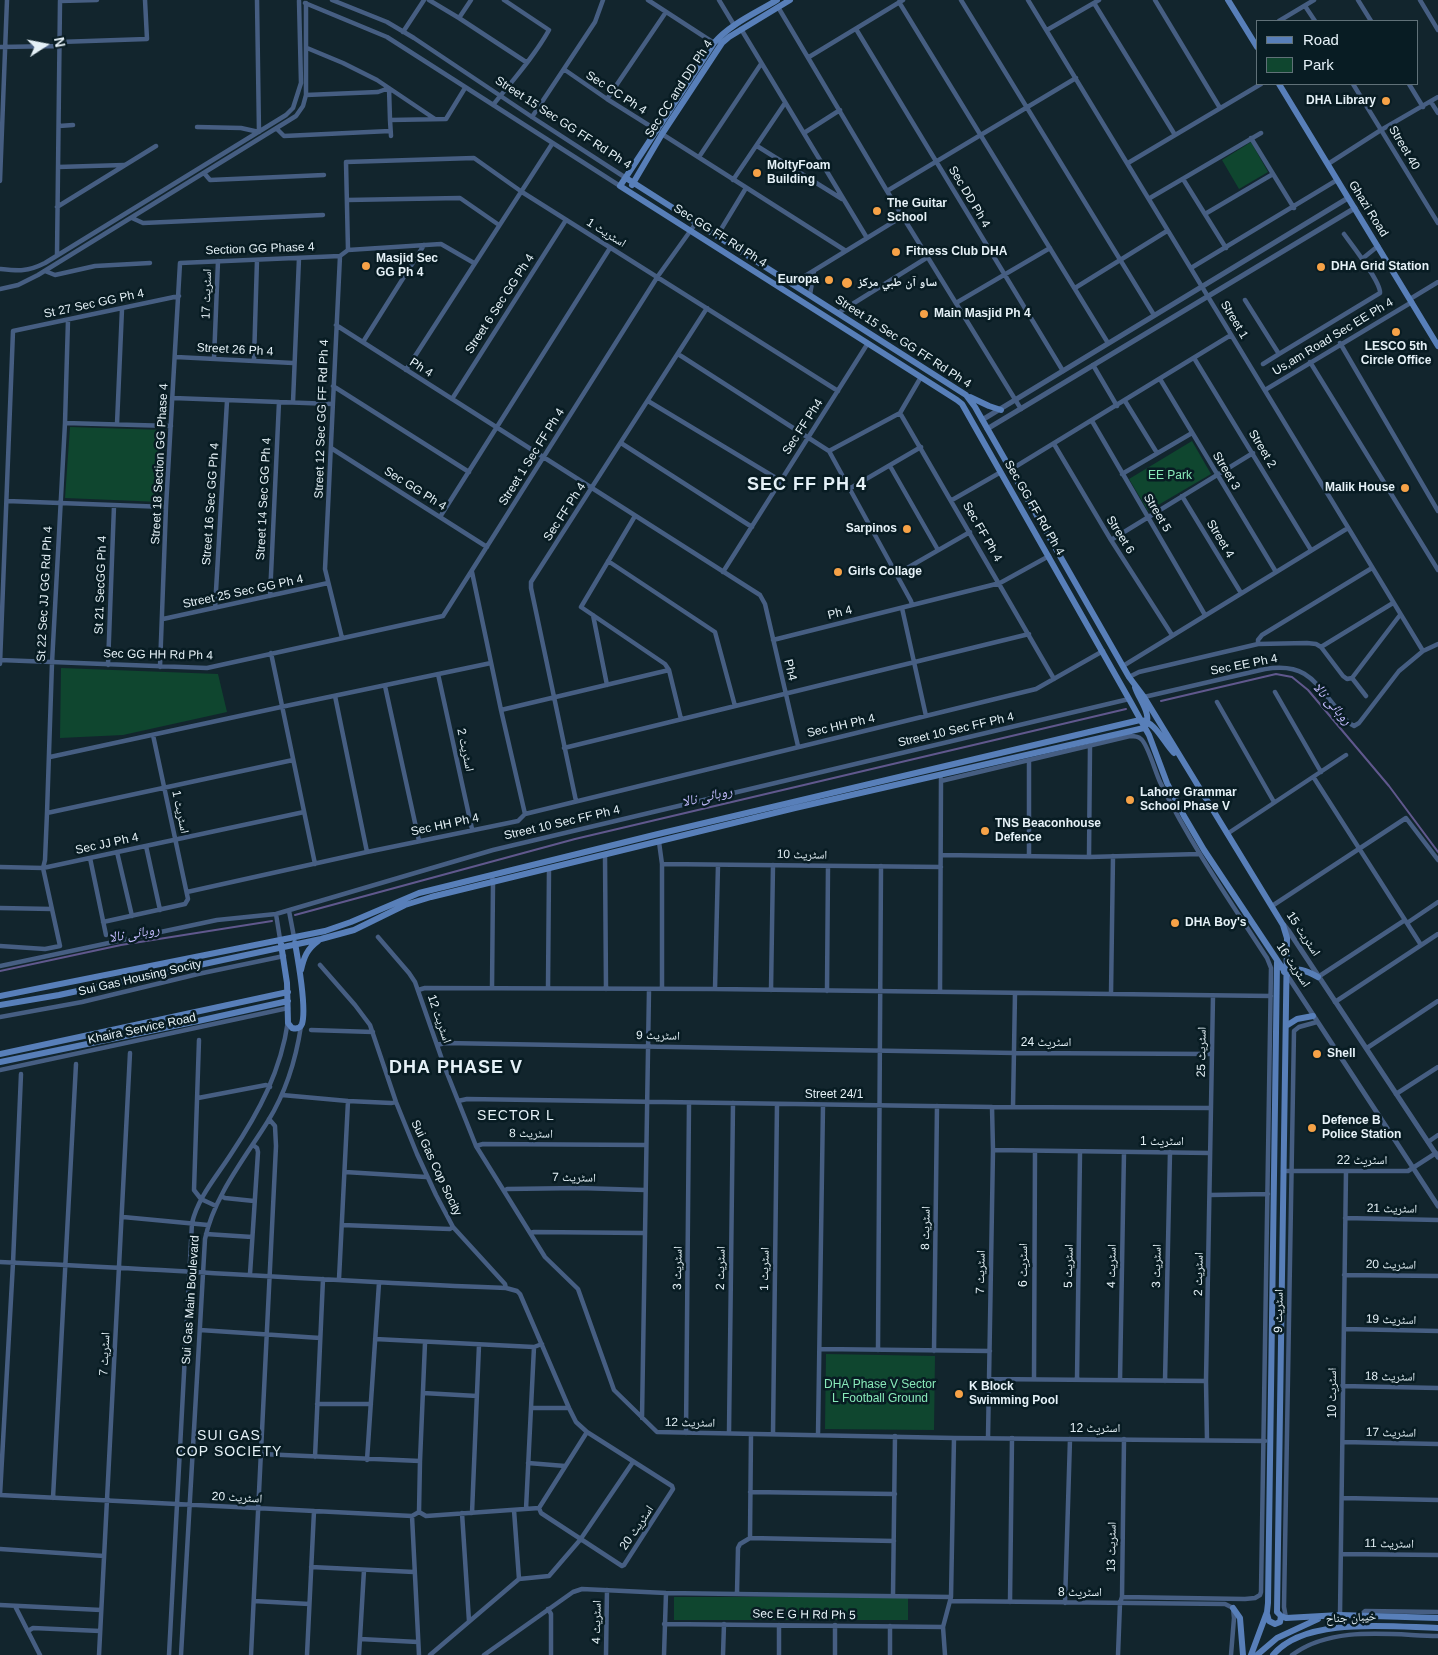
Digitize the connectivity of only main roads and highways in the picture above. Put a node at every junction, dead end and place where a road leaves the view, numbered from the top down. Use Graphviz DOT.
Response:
graph roads {
  1 [pos="790,0"];
  2 [pos="1228,0"];
  3 [pos="778,4"];
  4 [pos="737,27"];
  5 [pos="1254,36"];
  6 [pos="1280,85"];
  7 [pos="660,133"];
  8 [pos="626,178"];
  9 [pos="633,182"];
  10 [pos="620,186"];
  11 [pos="628,191"];
  12 [pos="811,296"];
  13 [pos="808,305"];
  14 [pos="1436,337"];
  15 [pos="1438,346"];
  16 [pos="966,395"];
  17 [pos="1001,410"];
  18 [pos="1134,685"];
  19 [pos="1157,718"];
  20 [pos="1140,720"];
  21 [pos="1146,725"];
  22 [pos="1181,760"];
  23 [pos="294,936"];
  24 [pos="280,939"];
  25 [pos="321,939"];
  26 [pos="295,946"];
  27 [pos="282,948"];
  28 [pos="1287,962"];
  29 [pos="1278,963"];
  30 [pos="1286,972"];
  31 [pos="1318,976"];
  32 [pos="300,977"];
  33 [pos="1278,978"];
  34 [pos="288,992"];
  35 [pos="0,996"];
  36 [pos="288,1004"];
  37 [pos="0,1006"];
  38 [pos="1315,1019"];
  39 [pos="1286,1026"];
  40 [pos="0,1054"];
  41 [pos="0,1062"];
  42 [pos="1232,1608"];
  43 [pos="1266,1612"];
  44 [pos="1283,1617"];
  45 [pos="1323,1617"];
  46 [pos="1438,1618"];
  47 [pos="1438,1628"];
  48 [pos="1243,1655"];
  49 [pos="1250,1655"];
  50 [pos="1257,1655"];
  51 [pos="1273,1655"];
  1 -- 3 [label="main road, Sec CC and DD Ph 4"];
  2 -- 5 [label="main road"];
  3 -- 4 [label="main road, Sec CC and DD Ph 4"];
  4 -- 7 [label="main road, Sec CC and DD Ph 4"];
  4 -- 7 [label="main road, Sec CC and DD Ph 4"];
  6 -- 14 [label="main road, Ghazi Road"];
  7 -- 8 [label="main road, Sec CC and DD Ph 4"];
  7 -- 9 [label="main road, Sec CC and DD Ph 4"];
  8 -- 9 [label="main road, Street 15 Sec GG FF Rd Ph 4"];
  8 -- 10 [label="main road, Sec CC and DD Ph 4"];
  9 -- 11 [label="main road, Sec CC and DD Ph 4"];
  9 -- 12 [label="main road, Street 15 Sec GG FF Rd Ph 4"];
  10 -- 11 [label="main road, Sec GG FF Rd Ph 4"];
  11 -- 13 [label="main road, Sec GG FF Rd Ph 4"];
  12 -- 13 [label="main road"];
  12 -- 16 [label="main road, Street 15 Sec GG FF Rd Ph 4"];
  13 -- 20 [label="main road, Sec GG FF Rd Ph 4"];
  14 -- 15 [label="main road, Ghazi Road"];
  16 -- 17 [label="main road"];
  16 -- 18 [label="main road, Street 15 Sec GG FF Rd Ph 4"];
  18 -- 19 [label="main road, Street 15 Sec GG FF Rd Ph 4"];
  18 -- 21 [label="main road"];
  19 -- 22 [label="main road, اسٹریٹ 15"];
  20 -- 21 [label="main road, Sec GG FF Rd Ph 4"];
  20 -- 23 [label="main road"];
  21 -- 22 [label="main road"];
  21 -- 25 [label="main road"];
  21 -- 29 [label="main road, اسٹریٹ 16"];
  22 -- 28 [label="main road, اسٹریٹ 15"];
  23 -- 24 [label="main road"];
  23 -- 26 [label="main road, Sui Gas Main Boulevard"];
  24 -- 27 [label="main road, Sui Gas Main Boulevard"];
  24 -- 35 [label="main road"];
  25 -- 26 [label="main road"];
  25 -- 32 [label="main road"];
  26 -- 27 [label="main road"];
  26 -- 32 [label="main road, Sui Gas Main Boulevard"];
  27 -- 34 [label="main road, Sui Gas Main Boulevard"];
  27 -- 37 [label="main road"];
  28 -- 29 [label="main road"];
  28 -- 30 [label="main road"];
  29 -- 30 [label="main road, اسٹریٹ 16"];
  29 -- 33 [label="main road"];
  30 -- 31 [label="main road"];
  30 -- 33 [label="main road"];
  30 -- 39 [label="main road"];
  32 -- 36 [label="main road, Sui Gas Main Boulevard"];
  33 -- 43 [label="main road"];
  34 -- 36 [label="main road, Sui Gas Main Boulevard"];
  34 -- 40 [label="main road"];
  36 -- 41 [label="main road"];
  38 -- 39 [label="main road"];
  39 -- 44 [label="main road"];
  42 -- 48 [label="main road"];
  43 -- 44 [label="main road, خیبان جناح"];
  43 -- 49 [label="main road"];
  44 -- 45 [label="main road, خیبان جناح"];
  45 -- 46 [label="main road, خیبان جناح"];
  45 -- 50 [label="main road, خیبان جناح"];
  47 -- 51 [label="main road, خیبان جناح"];
}
